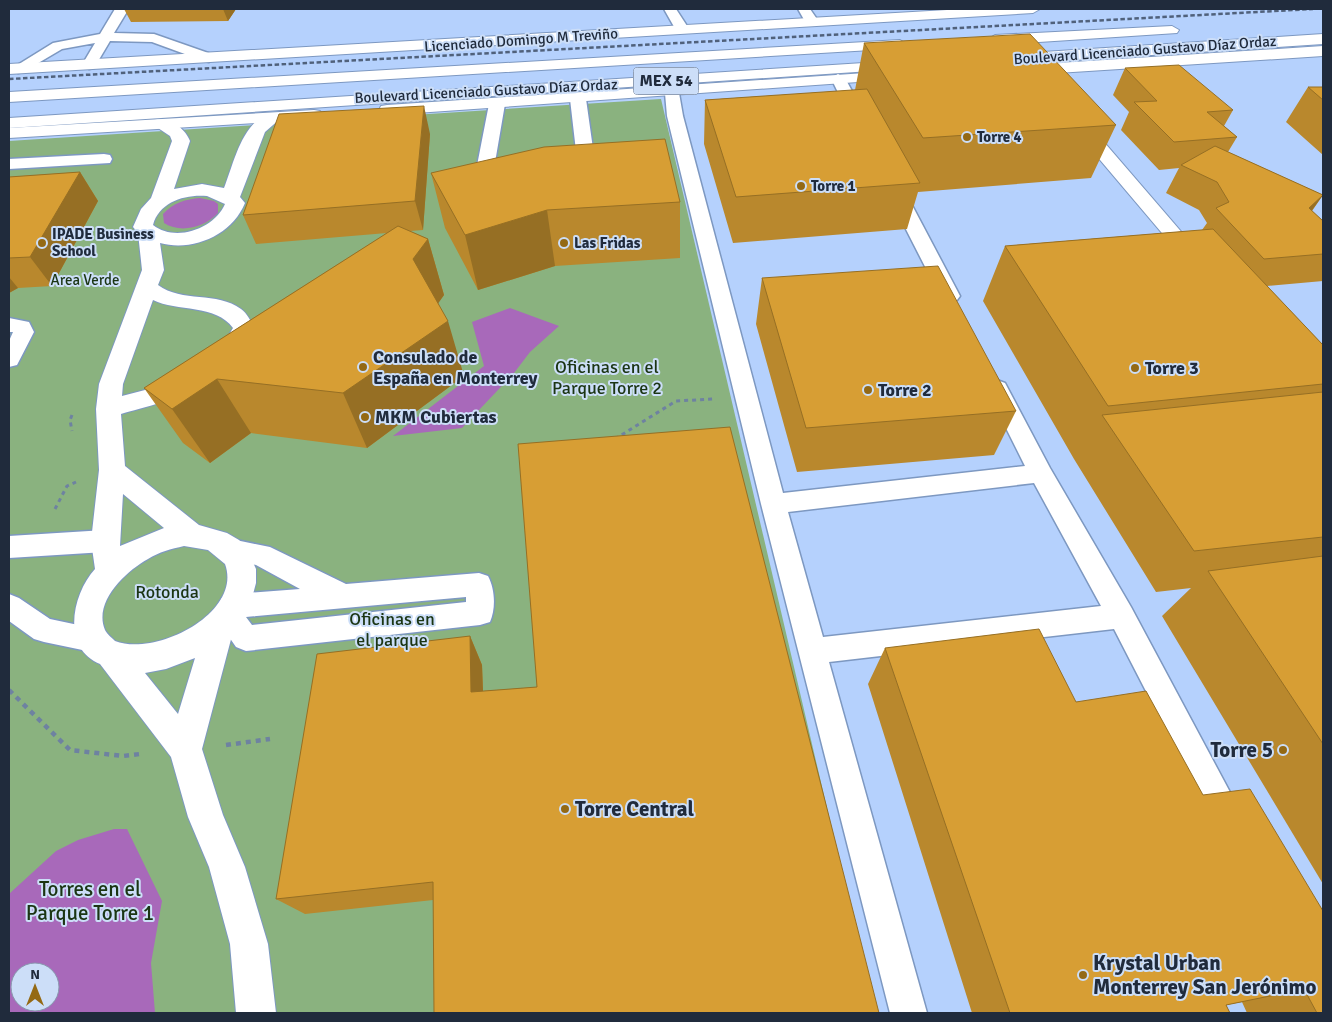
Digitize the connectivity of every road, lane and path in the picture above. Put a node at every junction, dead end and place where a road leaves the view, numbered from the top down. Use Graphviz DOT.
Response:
graph roads {
  1 [pos="670,9"];
  2 [pos="804,9"];
  3 [pos="1033,9"];
  4 [pos="121,10"];
  5 [pos="812,22"];
  6 [pos="682,29"];
  7 [pos="1185,29"];
  8 [pos="105,36"];
  9 [pos="1323,39"];
  10 [pos="977,41"];
  11 [pos="918,44"];
  12 [pos="1323,52"];
  13 [pos="209,58"];
  14 [pos="89,65"];
  15 [pos="13,69"];
  16 [pos="838,78"];
  17 [pos="672,93"];
  18 [pos="10,97"];
  19 [pos="578,99"];
  20 [pos="497,104"];
  21 [pos="1065,108"];
  22 [pos="272,118"];
  23 [pos="9,123"];
  24 [pos="161,124"];
  25 [pos="9,133"];
  26 [pos="870,141"];
  27 [pos="104,159"];
  28 [pos="9,164"];
  29 [pos="884,167"];
  30 [pos="579,189"];
  31 [pos="230,197"];
  32 [pos="499,198"];
  33 [pos="160,200"];
  34 [pos="148,234"];
  35 [pos="203,234"];
  36 [pos="1207,274"];
  37 [pos="150,278"];
  38 [pos="960,316"];
  39 [pos="9,325"];
  40 [pos="9,360"];
  41 [pos="987,368"];
  42 [pos="746,396"];
  43 [pos="108,409"];
  44 [pos="608,444"];
  45 [pos="112,470"];
  46 [pos="1041,472"];
  47 [pos="773,504"];
  48 [pos="192,535"];
  49 [pos="105,540"];
  50 [pos="160,540"];
  51 [pos="9,547"];
  52 [pos="231,550"];
  53 [pos="110,572"];
  54 [pos="345,596"];
  55 [pos="9,606"];
  56 [pos="227,613"];
  57 [pos="1121,616"];
  58 [pos="102,647"];
  59 [pos="812,651"];
  60 [pos="185,750"];
  61 [pos="1240,841"];
  62 [pos="256,1013"];
  63 [pos="909,1013"];
  1 -- 6 [label="lane"];
  2 -- 5 [label="lane"];
  3 -- 5 [label="main road, Licenciado Domingo M Treviño"];
  4 -- 8 [label="lane"];
  5 -- 6 [label="main road, Licenciado Domingo M Treviño"];
  6 -- 13 [label="main road, Licenciado Domingo M Treviño"];
  7 -- 10 [label="main road, Boulevard Licenciado Gustavo Díaz Ordaz"];
  8 -- 13 [label="lane"];
  8 -- 14 [label="lane"];
  8 -- 15 [label="lane"];
  9 -- 12 [label="main road, Boulevard Licenciado Gustavo Díaz Ordaz"];
  11 -- 18 [label="main road, Boulevard Licenciado Gustavo Díaz Ordaz / MEX 54"];
  13 -- 14 [label="main road, Licenciado Domingo M Treviño"];
  14 -- 15 [label="main road, Licenciado Domingo M Treviño"];
  16 -- 17 [label="main road, Boulevard Licenciado Gustavo Díaz Ordaz"];
  16 -- 23 [label="main road, Boulevard Licenciado Gustavo Díaz Ordaz / MEX 54"];
  16 -- 26 [label="lane"];
  17 -- 19 [label="main road, Boulevard Licenciado Gustavo Díaz Ordaz"];
  17 -- 42 [label="lane"];
  19 -- 20 [label="main road, Boulevard Licenciado Gustavo Díaz Ordaz"];
  19 -- 30 [label="lane"];
  20 -- 22 [label="main road, Boulevard Licenciado Gustavo Díaz Ordaz"];
  20 -- 32 [label="lane"];
  21 -- 36 [label="main road"];
  22 -- 24 [label="main road, Boulevard Licenciado Gustavo Díaz Ordaz"];
  22 -- 31 [label="main road"];
  24 -- 25 [label="main road, Boulevard Licenciado Gustavo Díaz Ordaz"];
  24 -- 33 [label="main road"];
  27 -- 28 [label="lane"];
  29 -- 38 [label="lane"];
  31 -- 33 [label="main road"];
  31 -- 35 [label="main road"];
  33 -- 34 [label="main road"];
  34 -- 35 [label="main road"];
  34 -- 37 [label="main road"];
  35 -- 37 [label="main road"];
  37 -- 43 [label="main road"];
  37 -- 43 [label="main road"];
  39 -- 40 [label="lane"];
  41 -- 46 [label="lane"];
  42 -- 44 [label="path"];
  42 -- 47 [label="lane"];
  43 -- 45 [label="main road"];
  45 -- 48 [label="main road"];
  45 -- 49 [label="main road"];
  46 -- 47 [label="lane"];
  46 -- 57 [label="lane"];
  47 -- 59 [label="lane"];
  48 -- 50 [label="main road"];
  48 -- 52 [label="main road"];
  49 -- 50 [label="main road"];
  49 -- 51 [label="lane"];
  49 -- 53 [label="main road"];
  50 -- 53 [label="main road"];
  52 -- 54 [label="lane"];
  52 -- 56 [label="main road"];
  53 -- 58 [label="main road"];
  54 -- 56 [label="lane"];
  54 -- 56 [label="lane"];
  55 -- 58 [label="lane"];
  56 -- 58 [label="main road"];
  56 -- 60 [label="main road"];
  57 -- 59 [label="lane"];
  57 -- 61 [label="lane"];
  58 -- 60 [label="main road"];
  59 -- 63 [label="lane"];
  60 -- 62 [label="main road"];
}
